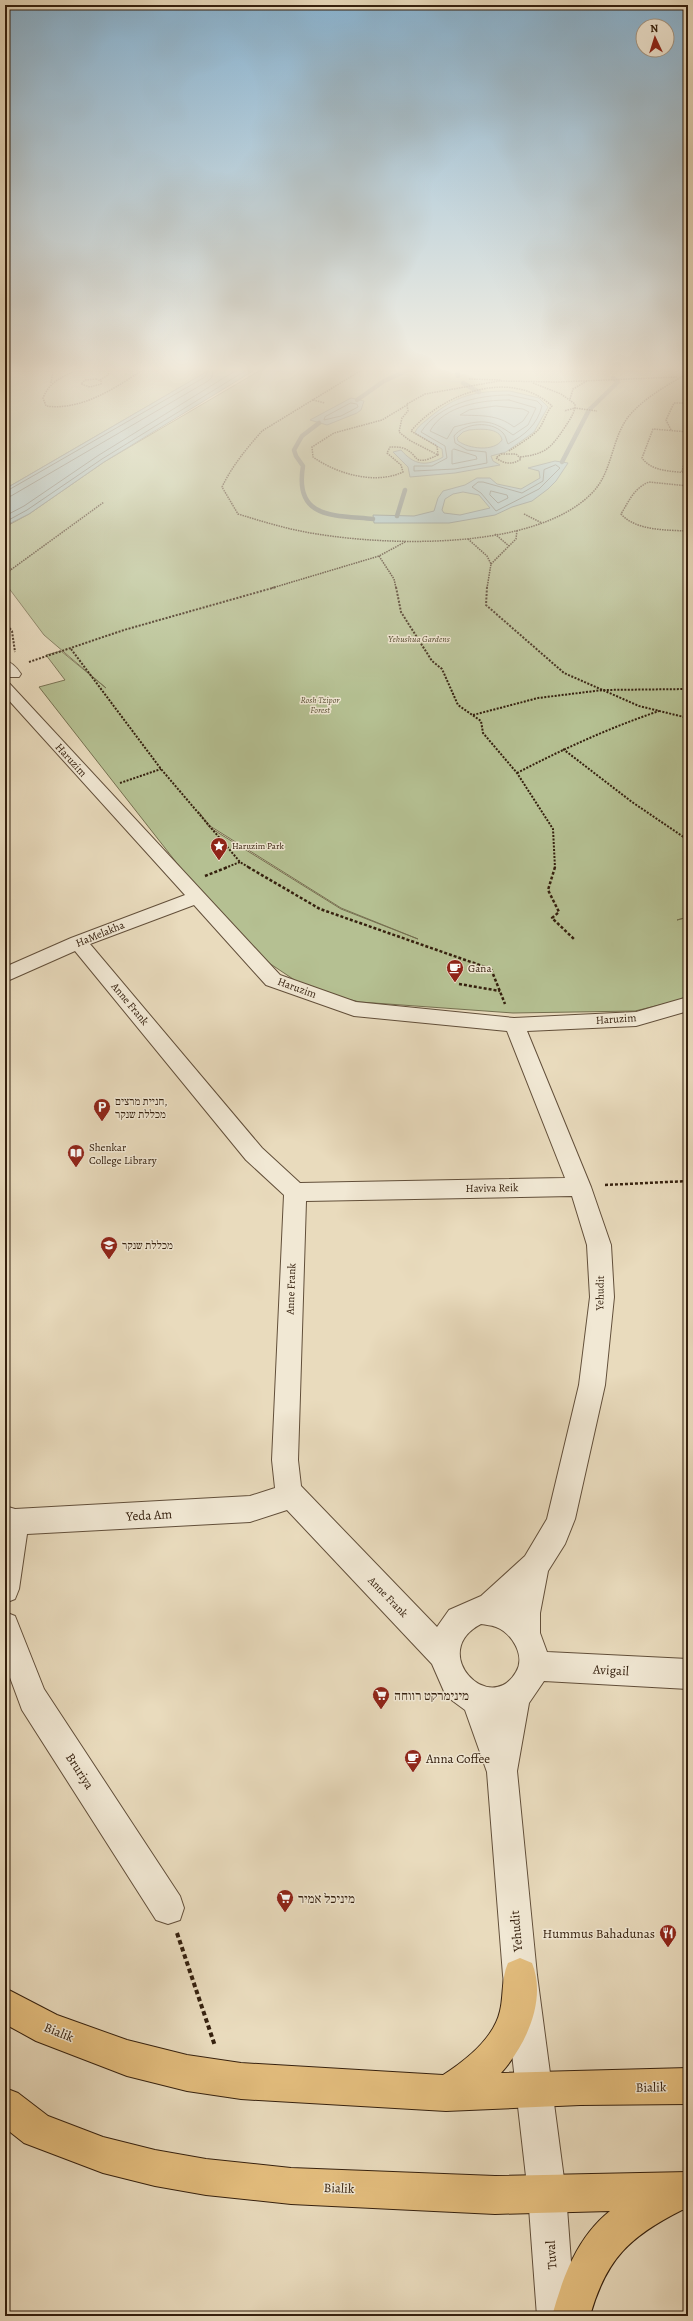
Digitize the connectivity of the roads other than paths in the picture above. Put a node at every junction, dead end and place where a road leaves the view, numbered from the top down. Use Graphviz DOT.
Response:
graph roads {
  1 [pos="9,672"];
  2 [pos="190,890"];
  3 [pos="78,942"];
  4 [pos="5,975"];
  5 [pos="688,1004"];
  6 [pos="514,1025"];
  7 [pos="580,1187"];
  8 [pos="295,1192"];
  9 [pos="290,1494"];
  10 [pos="10,1521"];
  11 [pos="536,1566"];
  12 [pos="5,1589"];
  13 [pos="487,1610"];
  14 [pos="5,1626"];
  15 [pos="526,1632"];
  16 [pos="444,1655"];
  17 [pos="534,1666"];
  18 [pos="688,1674"];
  19 [pos="515,1696"];
  20 [pos="476,1699"];
  21 [pos="502,1772"];
  22 [pos="168,1908"];
  23 [pos="520,1975"];
  24 [pos="5,2005"];
  25 [pos="688,2086"];
  26 [pos="533,2090"];
  27 [pos="446,2093"];
  28 [pos="5,2106"];
  29 [pos="684,2191"];
  30 [pos="546,2194"];
  31 [pos="556,2316"];
  32 [pos="571,2316"];
  1 -- 2 [label="street, Haruzim"];
  2 -- 3 [label="street, HaMelakha"];
  2 -- 6 [label="street, Haruzim"];
  3 -- 4 [label="street, HaMelakha"];
  3 -- 8 [label="street, Anne Frank"];
  5 -- 6 [label="street, Haruzim"];
  6 -- 7 [label="street, Yehudit"];
  7 -- 8 [label="street, Haviva Reik"];
  7 -- 11 [label="street, Yehudit"];
  8 -- 9 [label="street, Anne Frank"];
  9 -- 10 [label="street, Yeda Am"];
  9 -- 16 [label="street, Anne Frank"];
  10 -- 12 [label="street"];
  11 -- 13 [label="street, Yehudit"];
  11 -- 15 [label="street, Yehudit"];
  13 -- 15 [label="street"];
  13 -- 16 [label="street"];
  14 -- 22 [label="street, Bruriya"];
  15 -- 17 [label="street"];
  16 -- 20 [label="street"];
  17 -- 18 [label="street, Avigail"];
  17 -- 19 [label="street"];
  19 -- 20 [label="street"];
  19 -- 21 [label="street, Yehudit"];
  20 -- 21 [label="street, Yehudit"];
  21 -- 23 [label="street, Yehudit"];
  23 -- 26 [label="street, Yehudit"];
  23 -- 27 [label="main road"];
  24 -- 27 [label="main road, Bialik"];
  25 -- 26 [label="main road, Bialik"];
  26 -- 27 [label="main road, Bialik"];
  26 -- 30 [label="street, Tuval"];
  28 -- 30 [label="main road, Bialik"];
  29 -- 30 [label="main road, Bialik"];
  29 -- 32 [label="main road"];
  30 -- 31 [label="street, Tuval"];
}
